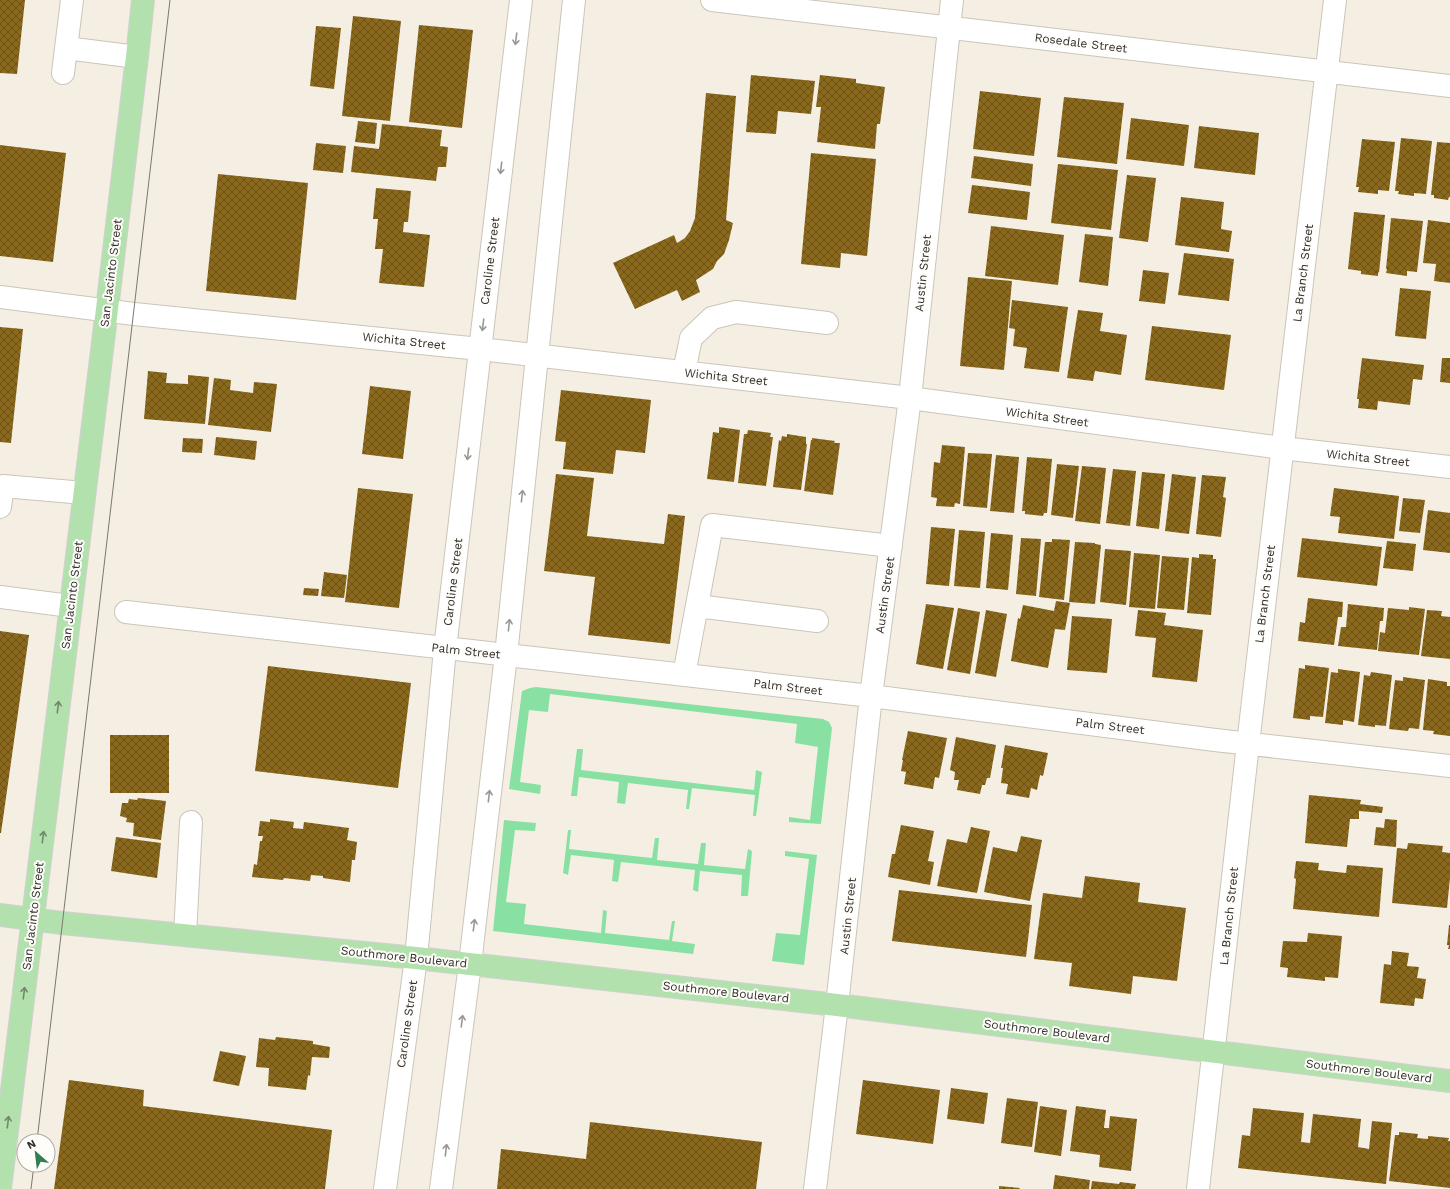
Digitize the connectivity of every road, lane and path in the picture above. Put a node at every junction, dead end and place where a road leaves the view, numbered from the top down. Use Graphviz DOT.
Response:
graph roads {
  1 [pos="72,0"];
  2 [pos="143,0"];
  3 [pos="521,0"];
  4 [pos="574,0"];
  5 [pos="712,0"];
  6 [pos="952,0"];
  7 [pos="1336,0"];
  8 [pos="949,28"];
  9 [pos="66,48"];
  10 [pos="137,57"];
  11 [pos="1327,72"];
  12 [pos="64,73"];
  13 [pos="1450,86"];
  14 [pos="0,297"];
  15 [pos="107,309"];
  16 [pos="827,323"];
  17 [pos="480,349"];
  18 [pos="537,356"];
  19 [pos="684,372"];
  20 [pos="910,398"];
  21 [pos="1282,448"];
  22 [pos="1450,467"];
  23 [pos="84,493"];
  24 [pos="0,507"];
  25 [pos="891,546"];
  26 [pos="0,597"];
  27 [pos="70,606"];
  28 [pos="698,606"];
  29 [pos="126,612"];
  30 [pos="817,621"];
  31 [pos="445,649"];
  32 [pos="506,655"];
  33 [pos="684,675"];
  34 [pos="871,696"];
  35 [pos="1248,744"];
  36 [pos="1450,766"];
  37 [pos="191,822"];
  38 [pos="0,915"];
  39 [pos="33,919"];
  40 [pos="185,935"];
  41 [pos="416,958"];
  42 [pos="470,964"];
  43 [pos="838,1005"];
  44 [pos="1214,1052"];
  45 [pos="1450,1081"];
  46 [pos="0,1189"];
  47 [pos="385,1189"];
  48 [pos="441,1189"];
  49 [pos="814,1189"];
  50 [pos="1198,1189"];
  1 -- 9 [label="street"];
  2 -- 10 [label="main road, San Jacinto Street"];
  3 -- 17 [label="street, Caroline Street, one-way"];
  4 -- 18 [label="street"];
  5 -- 8 [label="street, Rosedale Street"];
  6 -- 8 [label="street, Austin Street"];
  7 -- 11 [label="street, La Branch Street"];
  8 -- 11 [label="street, Rosedale Street"];
  8 -- 20 [label="street, Austin Street"];
  9 -- 10 [label="street"];
  9 -- 12 [label="street"];
  10 -- 15 [label="main road, San Jacinto Street"];
  11 -- 13 [label="street, Rosedale Street"];
  11 -- 21 [label="street, La Branch Street"];
  14 -- 15 [label="street, Wichita Street"];
  15 -- 17 [label="street, Wichita Street"];
  15 -- 23 [label="main road, San Jacinto Street"];
  16 -- 19 [label="street"];
  17 -- 18 [label="street, Wichita Street"];
  17 -- 31 [label="street, Caroline Street, one-way"];
  18 -- 19 [label="street, Wichita Street"];
  32 -- 18 [label="street, one-way"];
  19 -- 20 [label="street, Wichita Street"];
  20 -- 21 [label="street, Wichita Street"];
  20 -- 25 [label="street, Austin Street"];
  21 -- 22 [label="street, Wichita Street"];
  21 -- 35 [label="street, La Branch Street"];
  23 -- 24 [label="street"];
  23 -- 27 [label="main road, San Jacinto Street"];
  25 -- 28 [label="street"];
  25 -- 34 [label="street, Austin Street"];
  26 -- 27 [label="street"];
  39 -- 27 [label="main road, San Jacinto Street, one-way"];
  28 -- 30 [label="street"];
  28 -- 33 [label="street"];
  29 -- 31 [label="street, Palm Street"];
  31 -- 32 [label="street, Palm Street"];
  31 -- 41 [label="street, Caroline Street"];
  32 -- 33 [label="street, Palm Street"];
  42 -- 32 [label="street, one-way"];
  33 -- 34 [label="street, Palm Street"];
  34 -- 35 [label="street, Palm Street"];
  34 -- 43 [label="street, Austin Street"];
  35 -- 36 [label="street, Palm Street"];
  35 -- 44 [label="street, La Branch Street"];
  37 -- 40 [label="street"];
  38 -- 39 [label="main road, Southmore Boulevard"];
  39 -- 40 [label="main road, Southmore Boulevard"];
  46 -- 39 [label="main road, San Jacinto Street, one-way"];
  40 -- 41 [label="main road, Southmore Boulevard"];
  41 -- 42 [label="main road, Southmore Boulevard"];
  41 -- 47 [label="street, Caroline Street"];
  42 -- 43 [label="main road, Southmore Boulevard"];
  48 -- 42 [label="street, one-way"];
  43 -- 44 [label="main road, Southmore Boulevard"];
  43 -- 49 [label="street, Austin Street"];
  44 -- 45 [label="main road, Southmore Boulevard"];
  44 -- 50 [label="street, La Branch Street"];
}
